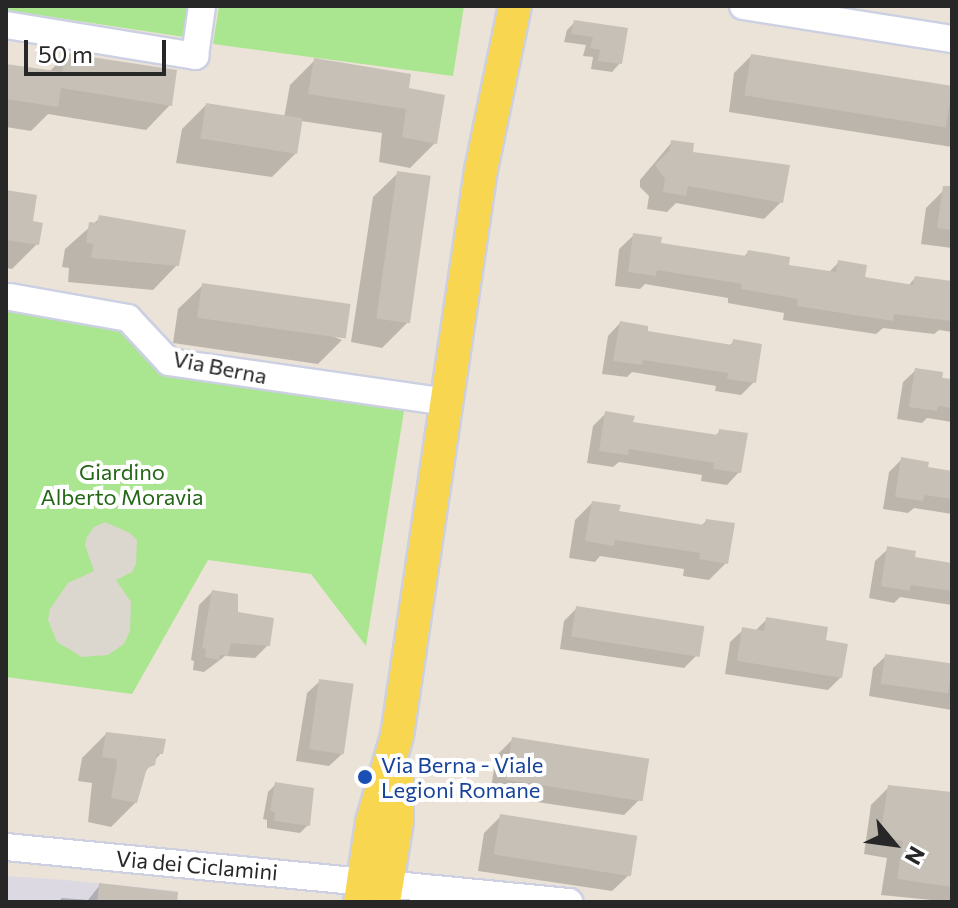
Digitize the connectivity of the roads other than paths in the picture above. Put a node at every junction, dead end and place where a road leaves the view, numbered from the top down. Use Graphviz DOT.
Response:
graph roads {
  1 [pos="202,6"];
  2 [pos="493,6"];
  3 [pos="515,6"];
  4 [pos="743,6"];
  5 [pos="891,17"];
  6 [pos="6,25"];
  7 [pos="952,39"];
  8 [pos="481,170"];
  9 [pos="10,297"];
  10 [pos="447,402"];
  11 [pos="6,847"];
  12 [pos="374,892"];
  13 [pos="569,902"];
  1 -- 6 [label="street"];
  2 -- 8 [label="main road"];
  3 -- 8 [label="main road"];
  4 -- 5 [label="street"];
  5 -- 7 [label="street"];
  8 -- 10 [label="main road"];
  9 -- 10 [label="street, Via Berna"];
  10 -- 12 [label="main road"];
  11 -- 12 [label="street, Via dei Ciclamini"];
  12 -- 13 [label="street, Via dei Ciclamini"];
}
